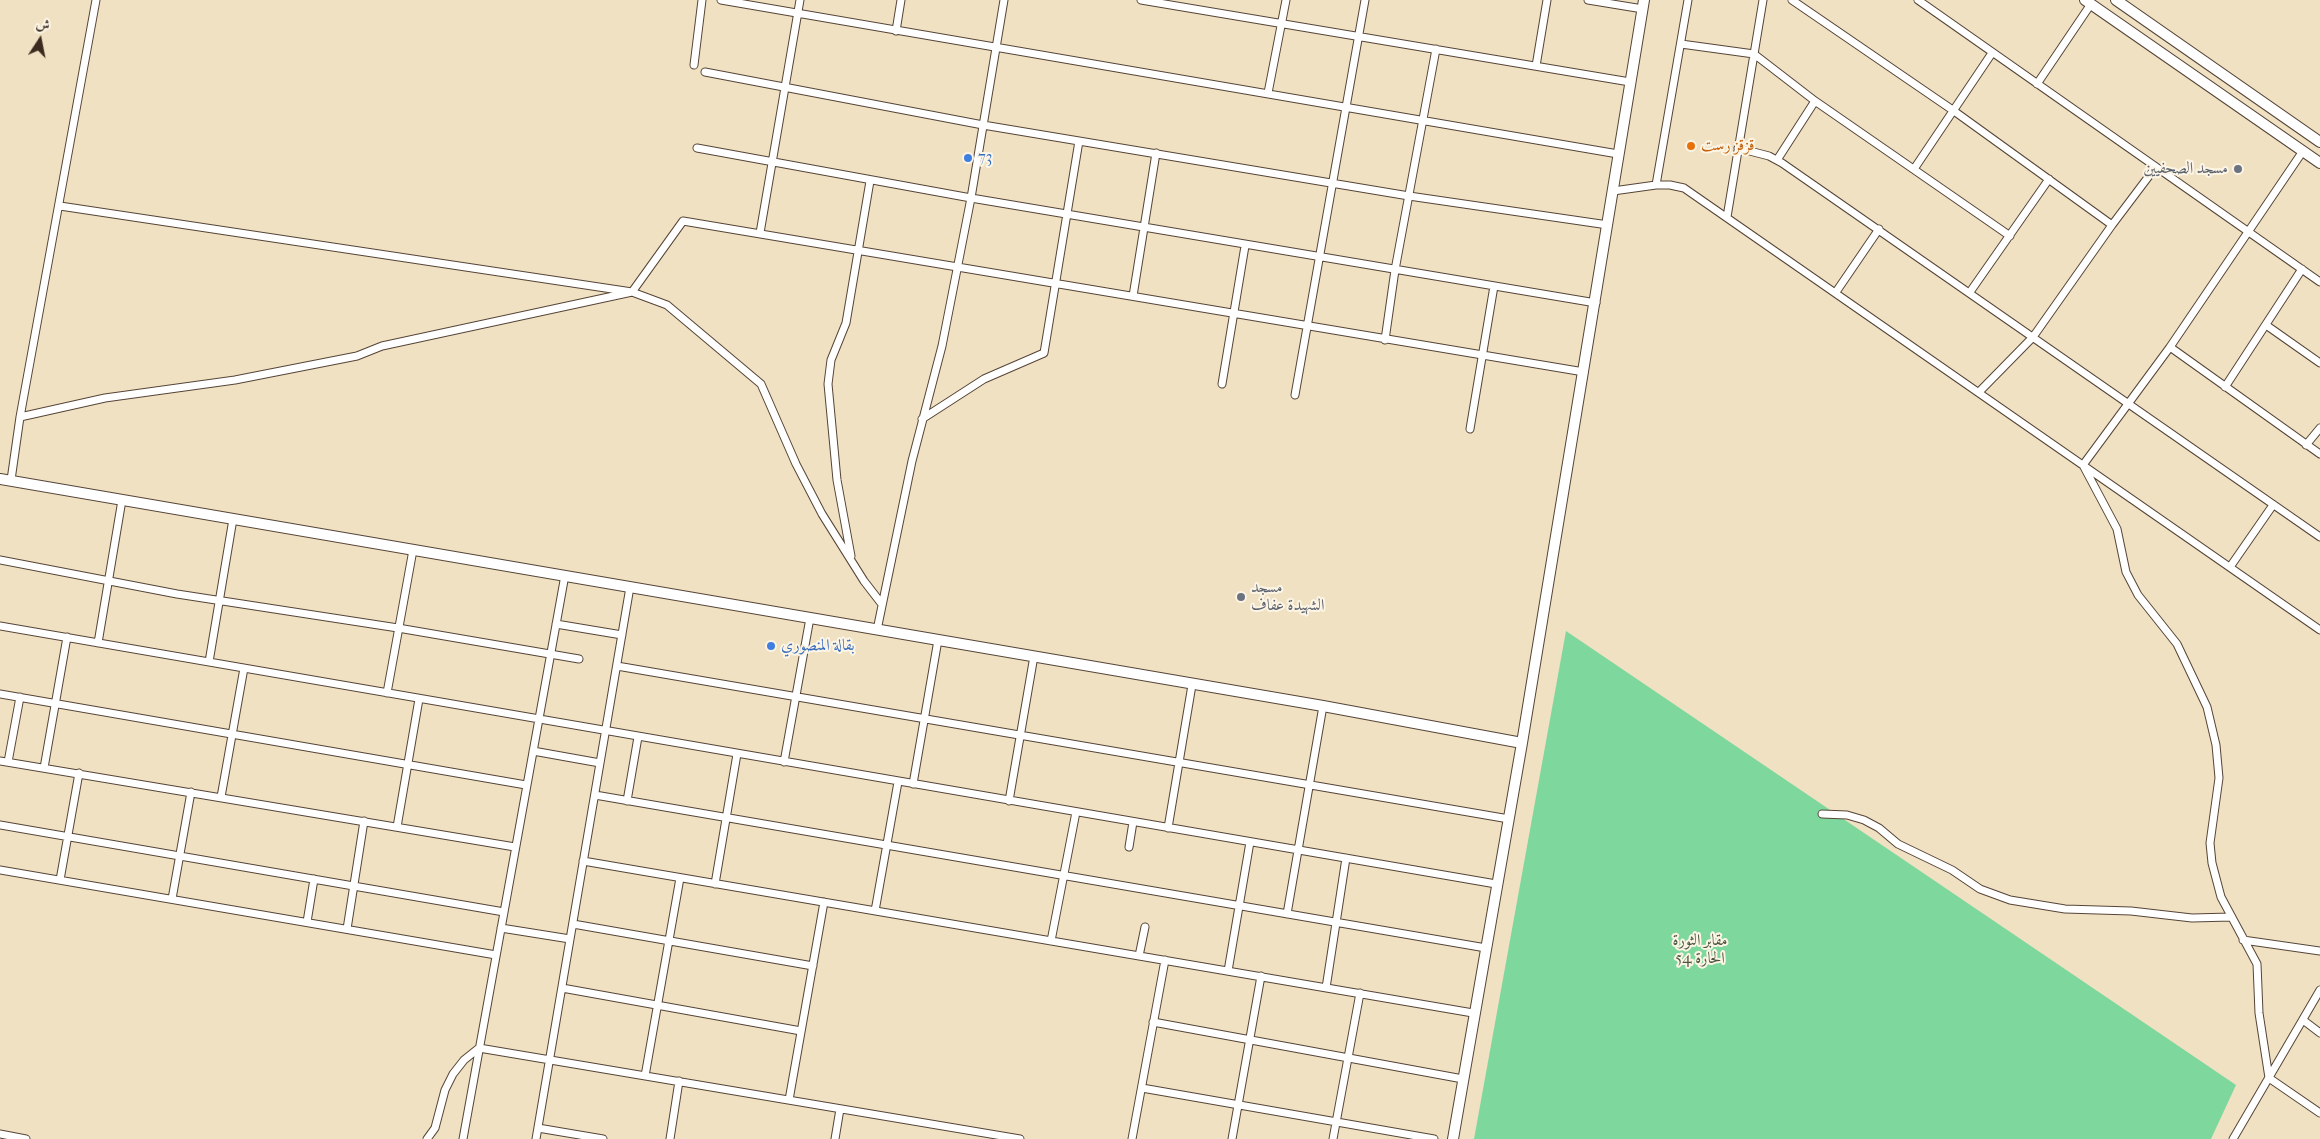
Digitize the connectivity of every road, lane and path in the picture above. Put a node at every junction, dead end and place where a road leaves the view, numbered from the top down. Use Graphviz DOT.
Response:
graph roads {
  1 [pos="96,0"];
  2 [pos="702,0"];
  3 [pos="721,0"];
  4 [pos="800,0"];
  5 [pos="901,0"];
  6 [pos="1004,0"];
  7 [pos="1141,0"];
  8 [pos="1286,0"];
  9 [pos="1364,0"];
  10 [pos="1547,0"];
  11 [pos="1588,0"];
  12 [pos="1688,0"];
  13 [pos="1763,0"];
  14 [pos="1792,0"];
  15 [pos="1918,0"];
  16 [pos="2116,0"];
  17 [pos="2088,2"];
  18 [pos="1644,4"];
  19 [pos="797,15"];
  20 [pos="1281,23"];
  21 [pos="896,31"];
  22 [pos="1358,36"];
  23 [pos="1681,44"];
  24 [pos="995,49"];
  25 [pos="1436,49"];
  26 [pos="1992,53"];
  27 [pos="1754,54"];
  28 [pos="694,65"];
  29 [pos="1536,66"];
  30 [pos="706,72"];
  31 [pos="1630,82"];
  32 [pos="2037,84"];
  33 [pos="784,89"];
  34 [pos="1268,93"];
  35 [pos="1815,101"];
  36 [pos="1345,106"];
  37 [pos="1954,111"];
  38 [pos="1422,120"];
  39 [pos="983,125"];
  40 [pos="1080,141"];
  41 [pos="2320,142"];
  42 [pos="697,148"];
  43 [pos="1738,148"];
  44 [pos="2303,151"];
  45 [pos="1156,153"];
  46 [pos="1618,154"];
  47 [pos="1777,160"];
  48 [pos="772,161"];
  49 [pos="2320,163"];
  50 [pos="2155,168"];
  51 [pos="1914,169"];
  52 [pos="2048,179"];
  53 [pos="870,181"];
  54 [pos="1332,184"];
  55 [pos="1656,185"];
  56 [pos="1613,191"];
  57 [pos="1409,196"];
  58 [pos="971,198"];
  59 [pos="60,206"];
  60 [pos="1068,214"];
  61 [pos="1727,217"];
  62 [pos="1608,225"];
  63 [pos="2112,225"];
  64 [pos="1144,228"];
  65 [pos="1879,229"];
  66 [pos="2247,230"];
  67 [pos="760,233"];
  68 [pos="2010,236"];
  69 [pos="1245,246"];
  70 [pos="857,249"];
  71 [pos="1318,256"];
  72 [pos="957,268"];
  73 [pos="2302,269"];
  74 [pos="1395,270"];
  75 [pos="2320,282"];
  76 [pos="1055,284"];
  77 [pos="1494,286"];
  78 [pos="632,292"];
  79 [pos="1836,292"];
  80 [pos="1970,292"];
  81 [pos="1133,296"];
  82 [pos="1596,303"];
  83 [pos="1234,313"];
  84 [pos="2266,325"];
  85 [pos="1307,327"];
  86 [pos="2033,336"];
  87 [pos="1385,340"];
  88 [pos="2170,347"];
  89 [pos="1483,354"];
  90 [pos="2320,363"];
  91 [pos="1584,372"];
  92 [pos="1222,384"];
  93 [pos="2225,388"];
  94 [pos="1979,392"];
  95 [pos="1295,395"];
  96 [pos="2128,404"];
  97 [pos="20,417"];
  98 [pos="922,419"];
  99 [pos="2320,428"];
  100 [pos="1470,429"];
  101 [pos="2306,445"];
  102 [pos="2320,454"];
  103 [pos="2083,465"];
  104 [pos="0,479"];
  105 [pos="11,480"];
  106 [pos="122,500"];
  107 [pos="2273,505"];
  108 [pos="233,519"];
  109 [pos="2320,537"];
  110 [pos="413,550"];
  111 [pos="0,560"];
  112 [pos="852,562"];
  113 [pos="2230,567"];
  114 [pos="564,575"];
  115 [pos="107,581"];
  116 [pos="630,587"];
  117 [pos="219,600"];
  118 [pos="881,603"];
  119 [pos="810,618"];
  120 [pos="556,624"];
  121 [pos="0,626"];
  122 [pos="398,628"];
  123 [pos="877,630"];
  124 [pos="2320,630"];
  125 [pos="622,635"];
  126 [pos="67,637"];
  127 [pos="938,640"];
  128 [pos="98,642"];
  129 [pos="550,654"];
  130 [pos="1034,656"];
  131 [pos="579,659"];
  132 [pos="209,662"];
  133 [pos="617,666"];
  134 [pos="244,668"];
  135 [pos="1192,684"];
  136 [pos="387,693"];
  137 [pos="0,694"];
  138 [pos="20,697"];
  139 [pos="796,697"];
  140 [pos="419,699"];
  141 [pos="56,704"];
  142 [pos="1323,706"];
  143 [pos="538,719"];
  144 [pos="924,719"];
  145 [pos="606,732"];
  146 [pos="232,735"];
  147 [pos="1020,735"];
  148 [pos="638,737"];
  149 [pos="1522,743"];
  150 [pos="533,751"];
  151 [pos="737,754"];
  152 [pos="0,760"];
  153 [pos="8,762"];
  154 [pos="784,762"];
  155 [pos="1179,762"];
  156 [pos="600,763"];
  157 [pos="408,765"];
  158 [pos="44,768"];
  159 [pos="79,773"];
  160 [pos="898,782"];
  161 [pos="913,784"];
  162 [pos="1309,784"];
  163 [pos="526,785"];
  164 [pos="191,792"];
  165 [pos="595,796"];
  166 [pos="221,797"];
  167 [pos="627,801"];
  168 [pos="1009,801"];
  169 [pos="1076,812"];
  170 [pos="1822,814"];
  171 [pos="725,818"];
  172 [pos="1508,819"];
  173 [pos="364,821"];
  174 [pos="1133,822"];
  175 [pos="0,825"];
  176 [pos="398,827"];
  177 [pos="1168,828"];
  178 [pos="68,836"];
  179 [pos="1250,842"];
  180 [pos="885,845"];
  181 [pos="515,847"];
  182 [pos="1129,847"];
  183 [pos="1298,850"];
  184 [pos="180,856"];
  185 [pos="1346,858"];
  186 [pos="584,861"];
  187 [pos="0,870"];
  188 [pos="1063,876"];
  189 [pos="680,878"];
  190 [pos="314,879"];
  191 [pos="60,880"];
  192 [pos="715,884"];
  193 [pos="1496,884"];
  194 [pos="354,886"];
  195 [pos="172,899"];
  196 [pos="824,902"];
  197 [pos="1240,906"];
  198 [pos="875,911"];
  199 [pos="504,912"];
  200 [pos="1287,914"];
  201 [pos="2231,918"];
  202 [pos="307,922"];
  203 [pos="1336,922"];
  204 [pos="573,924"];
  205 [pos="1145,927"];
  206 [pos="501,928"];
  207 [pos="348,929"];
  208 [pos="570,939"];
  209 [pos="2243,940"];
  210 [pos="669,941"];
  211 [pos="1051,941"];
  212 [pos="1486,948"];
  213 [pos="2320,951"];
  214 [pos="496,955"];
  215 [pos="1139,956"];
  216 [pos="1165,960"];
  217 [pos="813,966"];
  218 [pos="1228,971"];
  219 [pos="1261,976"];
  220 [pos="562,988"];
  221 [pos="1326,988"];
  222 [pos="2320,990"];
  223 [pos="1360,993"];
  224 [pos="658,1005"];
  225 [pos="1474,1013"];
  226 [pos="2303,1020"];
  227 [pos="1153,1022"];
  228 [pos="801,1031"];
  229 [pos="2320,1033"];
  230 [pos="1249,1041"];
  231 [pos="479,1048"];
  232 [pos="1348,1058"];
  233 [pos="550,1060"];
  234 [pos="645,1076"];
  235 [pos="2269,1078"];
  236 [pos="1463,1079"];
  237 [pos="679,1081"];
  238 [pos="1142,1088"];
  239 [pos="789,1100"];
  240 [pos="1238,1106"];
  241 [pos="840,1108"];
  242 [pos="2320,1113"];
  243 [pos="1336,1122"];
  244 [pos="538,1128"];
  245 [pos="0,1134"];
  246 [pos="26,1139"];
  247 [pos="427,1139"];
  248 [pos="463,1139"];
  249 [pos="536,1139"];
  250 [pos="603,1139"];
  251 [pos="670,1139"];
  252 [pos="835,1139"];
  253 [pos="1017,1139"];
  254 [pos="1132,1139"];
  255 [pos="1232,1139"];
  256 [pos="1333,1139"];
  257 [pos="1434,1139"];
  258 [pos="1453,1139"];
  259 [pos="2233,1139"];
  1 -- 59 [label="street"];
  2 -- 28 [label="street"];
  3 -- 19 [label="street"];
  4 -- 19 [label="street"];
  5 -- 21 [label="street"];
  6 -- 24 [label="street"];
  7 -- 20 [label="street"];
  8 -- 20 [label="street"];
  9 -- 22 [label="street"];
  10 -- 29 [label="street"];
  11 -- 18 [label="street"];
  12 -- 23 [label="street"];
  13 -- 27 [label="street"];
  14 -- 37 [label="street"];
  15 -- 26 [label="street"];
  16 -- 41 [label="main road"];
  17 -- 32 [label="street"];
  17 -- 44 [label="main road"];
  18 -- 31 [label="main road"];
  19 -- 21 [label="street"];
  19 -- 33 [label="street"];
  20 -- 22 [label="street"];
  20 -- 34 [label="street"];
  21 -- 24 [label="street"];
  22 -- 25 [label="street"];
  22 -- 36 [label="street"];
  23 -- 27 [label="street"];
  23 -- 55 [label="street"];
  24 -- 34 [label="street"];
  24 -- 39 [label="street"];
  25 -- 29 [label="street"];
  25 -- 38 [label="street"];
  26 -- 32 [label="street"];
  26 -- 37 [label="street"];
  27 -- 35 [label="street"];
  27 -- 43 [label="street"];
  29 -- 31 [label="street"];
  30 -- 33 [label="street"];
  31 -- 46 [label="main road"];
  32 -- 50 [label="street"];
  33 -- 39 [label="street"];
  33 -- 48 [label="street"];
  34 -- 36 [label="street"];
  35 -- 47 [label="street"];
  35 -- 51 [label="street"];
  36 -- 38 [label="street"];
  36 -- 54 [label="street"];
  37 -- 51 [label="street"];
  37 -- 52 [label="street"];
  38 -- 46 [label="street"];
  38 -- 57 [label="street"];
  39 -- 40 [label="street"];
  39 -- 58 [label="street"];
  40 -- 45 [label="street"];
  40 -- 60 [label="street"];
  42 -- 48 [label="street"];
  43 -- 47 [label="street"];
  43 -- 61 [label="street"];
  44 -- 49 [label="main road"];
  44 -- 66 [label="street"];
  45 -- 54 [label="street"];
  45 -- 64 [label="street"];
  46 -- 56 [label="main road"];
  47 -- 65 [label="street"];
  48 -- 53 [label="street"];
  48 -- 67 [label="street"];
  50 -- 63 [label="street"];
  50 -- 66 [label="street"];
  51 -- 68 [label="street"];
  52 -- 63 [label="street"];
  52 -- 68 [label="street"];
  53 -- 58 [label="street"];
  53 -- 70 [label="street"];
  54 -- 57 [label="street"];
  54 -- 71 [label="street"];
  55 -- 56 [label="street"];
  55 -- 61 [label="street"];
  56 -- 62 [label="main road"];
  57 -- 62 [label="street"];
  57 -- 74 [label="street"];
  58 -- 60 [label="street"];
  58 -- 72 [label="street"];
  59 -- 78 [label="street"];
  59 -- 97 [label="street"];
  60 -- 64 [label="street"];
  60 -- 76 [label="street"];
  61 -- 79 [label="street"];
  62 -- 82 [label="main road"];
  63 -- 86 [label="street"];
  64 -- 69 [label="street"];
  64 -- 81 [label="street"];
  65 -- 79 [label="street"];
  65 -- 80 [label="street"];
  66 -- 73 [label="street"];
  66 -- 88 [label="street"];
  67 -- 70 [label="street"];
  67 -- 78 [label="street"];
  68 -- 80 [label="street"];
  69 -- 71 [label="street"];
  69 -- 83 [label="street"];
  70 -- 72 [label="street"];
  70 -- 112 [label="street"];
  71 -- 74 [label="street"];
  71 -- 85 [label="street"];
  72 -- 76 [label="street"];
  72 -- 98 [label="street"];
  73 -- 75 [label="street"];
  73 -- 84 [label="street"];
  74 -- 77 [label="street"];
  74 -- 87 [label="street"];
  76 -- 81 [label="street"];
  76 -- 98 [label="street"];
  77 -- 82 [label="street"];
  77 -- 89 [label="street"];
  78 -- 97 [label="street"];
  78 -- 112 [label="street"];
  79 -- 94 [label="street"];
  80 -- 86 [label="street"];
  81 -- 83 [label="street"];
  82 -- 91 [label="main road"];
  83 -- 85 [label="street"];
  83 -- 92 [label="street"];
  84 -- 90 [label="street"];
  84 -- 93 [label="street"];
  85 -- 87 [label="street"];
  85 -- 95 [label="street"];
  86 -- 94 [label="street"];
  86 -- 96 [label="street"];
  87 -- 89 [label="street"];
  88 -- 93 [label="street"];
  88 -- 96 [label="street"];
  89 -- 91 [label="street"];
  89 -- 100 [label="street"];
  91 -- 149 [label="main road"];
  93 -- 101 [label="street"];
  94 -- 103 [label="street"];
  96 -- 103 [label="street"];
  96 -- 107 [label="street"];
  97 -- 105 [label="street"];
  98 -- 118 [label="street"];
  99 -- 101 [label="street"];
  101 -- 102 [label="street"];
  103 -- 113 [label="street"];
  103 -- 201 [label="street"];
  104 -- 105 [label="main road"];
  105 -- 106 [label="main road"];
  106 -- 108 [label="main road"];
  106 -- 115 [label="street"];
  107 -- 109 [label="street"];
  107 -- 113 [label="street"];
  108 -- 110 [label="main road"];
  108 -- 117 [label="street"];
  110 -- 114 [label="main road"];
  110 -- 122 [label="street"];
  111 -- 115 [label="street"];
  112 -- 118 [label="street"];
  113 -- 124 [label="street"];
  114 -- 116 [label="main road"];
  114 -- 120 [label="street"];
  115 -- 117 [label="street"];
  115 -- 128 [label="street"];
  116 -- 119 [label="main road"];
  116 -- 125 [label="street"];
  117 -- 122 [label="street"];
  117 -- 132 [label="street"];
  118 -- 123 [label="street"];
  119 -- 123 [label="main road"];
  119 -- 139 [label="street"];
  120 -- 125 [label="street"];
  120 -- 129 [label="street"];
  121 -- 126 [label="street"];
  122 -- 129 [label="street"];
  122 -- 136 [label="street"];
  123 -- 127 [label="main road"];
  125 -- 133 [label="street"];
  126 -- 128 [label="street"];
  126 -- 141 [label="street"];
  127 -- 130 [label="main road"];
  127 -- 144 [label="street"];
  128 -- 132 [label="street"];
  129 -- 131 [label="street"];
  129 -- 143 [label="street"];
  130 -- 135 [label="main road"];
  130 -- 147 [label="street"];
  132 -- 134 [label="street"];
  133 -- 139 [label="street"];
  133 -- 145 [label="street"];
  134 -- 136 [label="street"];
  134 -- 146 [label="street"];
  135 -- 142 [label="main road"];
  135 -- 155 [label="street"];
  136 -- 140 [label="street"];
  137 -- 138 [label="street"];
  138 -- 141 [label="street"];
  138 -- 153 [label="street"];
  139 -- 144 [label="street"];
  139 -- 154 [label="street"];
  140 -- 143 [label="street"];
  140 -- 157 [label="street"];
  141 -- 146 [label="street"];
  141 -- 158 [label="street"];
  142 -- 149 [label="main road"];
  142 -- 162 [label="street"];
  143 -- 145 [label="street"];
  143 -- 150 [label="street"];
  144 -- 147 [label="street"];
  144 -- 161 [label="street"];
  145 -- 148 [label="street"];
  145 -- 156 [label="street"];
  146 -- 157 [label="street"];
  146 -- 166 [label="street"];
  147 -- 155 [label="street"];
  147 -- 168 [label="street"];
  148 -- 151 [label="street"];
  148 -- 167 [label="street"];
  149 -- 172 [label="main road"];
  150 -- 156 [label="street"];
  150 -- 163 [label="street"];
  151 -- 154 [label="street"];
  151 -- 171 [label="street"];
  152 -- 153 [label="street"];
  153 -- 158 [label="street"];
  154 -- 160 [label="street"];
  155 -- 162 [label="street"];
  155 -- 177 [label="street"];
  156 -- 165 [label="street"];
  157 -- 163 [label="street"];
  157 -- 176 [label="street"];
  158 -- 159 [label="street"];
  159 -- 164 [label="street"];
  159 -- 178 [label="street"];
  160 -- 161 [label="street"];
  160 -- 180 [label="street"];
  161 -- 168 [label="street"];
  162 -- 172 [label="street"];
  162 -- 183 [label="street"];
  163 -- 181 [label="street"];
  164 -- 166 [label="street"];
  164 -- 184 [label="street"];
  165 -- 167 [label="street"];
  165 -- 186 [label="street"];
  166 -- 173 [label="street"];
  167 -- 171 [label="street"];
  168 -- 169 [label="street"];
  169 -- 174 [label="street"];
  169 -- 188 [label="street"];
  170 -- 201 [label="street"];
  171 -- 180 [label="street"];
  171 -- 192 [label="street"];
  172 -- 193 [label="main road"];
  173 -- 176 [label="street"];
  173 -- 194 [label="street"];
  174 -- 177 [label="street"];
  174 -- 182 [label="street"];
  175 -- 178 [label="street"];
  176 -- 181 [label="street"];
  177 -- 179 [label="street"];
  178 -- 184 [label="street"];
  178 -- 191 [label="street"];
  179 -- 183 [label="street"];
  179 -- 197 [label="street"];
  180 -- 188 [label="street"];
  180 -- 198 [label="street"];
  181 -- 199 [label="street"];
  183 -- 185 [label="street"];
  183 -- 200 [label="street"];
  184 -- 190 [label="street"];
  184 -- 195 [label="street"];
  185 -- 193 [label="street"];
  185 -- 203 [label="street"];
  186 -- 189 [label="street"];
  186 -- 204 [label="street"];
  187 -- 191 [label="street"];
  188 -- 197 [label="street"];
  188 -- 211 [label="street"];
  189 -- 192 [label="street"];
  189 -- 210 [label="street"];
  190 -- 194 [label="street"];
  190 -- 202 [label="street"];
  191 -- 195 [label="street"];
  192 -- 196 [label="street"];
  193 -- 212 [label="main road"];
  194 -- 199 [label="street"];
  194 -- 207 [label="street"];
  195 -- 202 [label="street"];
  196 -- 198 [label="street"];
  196 -- 217 [label="street"];
  197 -- 200 [label="street"];
  197 -- 218 [label="street"];
  198 -- 211 [label="street"];
  199 -- 206 [label="street"];
  200 -- 203 [label="street"];
  201 -- 209 [label="street"];
  202 -- 207 [label="street"];
  203 -- 212 [label="street"];
  203 -- 221 [label="street"];
  204 -- 208 [label="street"];
  204 -- 210 [label="street"];
  205 -- 215 [label="street"];
  206 -- 208 [label="street"];
  206 -- 214 [label="street"];
  207 -- 214 [label="street"];
  208 -- 220 [label="street"];
  209 -- 213 [label="street"];
  209 -- 235 [label="street"];
  210 -- 217 [label="street"];
  210 -- 224 [label="street"];
  211 -- 215 [label="street"];
  212 -- 225 [label="main road"];
  214 -- 231 [label="street"];
  215 -- 216 [label="street"];
  216 -- 218 [label="street"];
  216 -- 227 [label="street"];
  217 -- 228 [label="street"];
  218 -- 219 [label="street"];
  219 -- 221 [label="street"];
  219 -- 230 [label="street"];
  220 -- 224 [label="street"];
  220 -- 233 [label="street"];
  221 -- 223 [label="street"];
  222 -- 226 [label="street"];
  223 -- 225 [label="street"];
  223 -- 232 [label="street"];
  224 -- 228 [label="street"];
  224 -- 234 [label="street"];
  225 -- 236 [label="main road"];
  226 -- 229 [label="street"];
  226 -- 235 [label="street"];
  227 -- 230 [label="street"];
  227 -- 238 [label="street"];
  228 -- 239 [label="street"];
  230 -- 232 [label="street"];
  230 -- 240 [label="street"];
  231 -- 233 [label="street"];
  231 -- 247 [label="street"];
  231 -- 248 [label="street"];
  232 -- 236 [label="street"];
  232 -- 243 [label="street"];
  233 -- 234 [label="street"];
  233 -- 244 [label="street"];
  234 -- 237 [label="street"];
  235 -- 242 [label="street"];
  235 -- 259 [label="street"];
  236 -- 258 [label="main road"];
  237 -- 239 [label="street"];
  237 -- 251 [label="street"];
  238 -- 240 [label="street"];
  238 -- 254 [label="street"];
  239 -- 241 [label="street"];
  240 -- 243 [label="street"];
  240 -- 255 [label="street"];
  241 -- 252 [label="street"];
  241 -- 253 [label="street"];
  243 -- 256 [label="street"];
  243 -- 257 [label="street"];
  244 -- 249 [label="street"];
  244 -- 250 [label="street"];
  245 -- 246 [label="street"];
}
